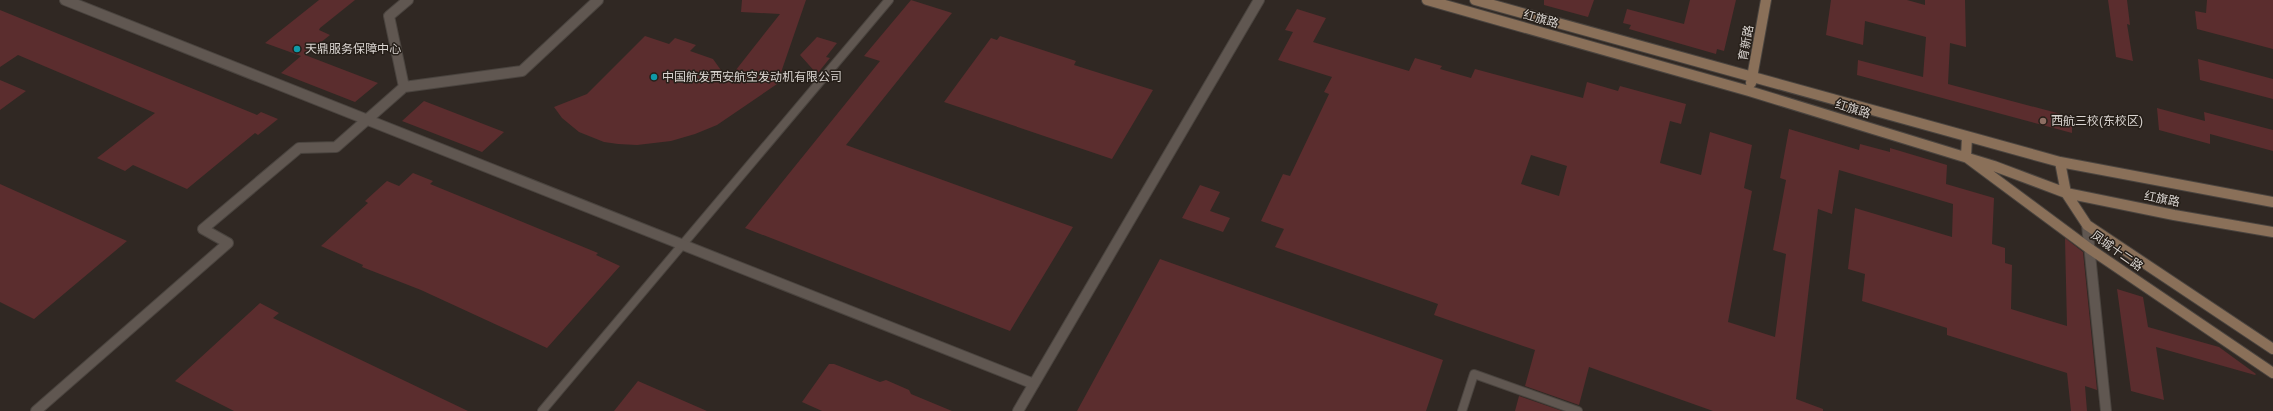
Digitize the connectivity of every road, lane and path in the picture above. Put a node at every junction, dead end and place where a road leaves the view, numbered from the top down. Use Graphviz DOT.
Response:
graph roads {
  1 [pos="65,0"];
  2 [pos="408,0"];
  3 [pos="598,0"];
  4 [pos="889,0"];
  5 [pos="1259,0"];
  6 [pos="1427,0"];
  7 [pos="1475,0"];
  8 [pos="1766,0"];
  9 [pos="1752,77"];
  10 [pos="404,87"];
  11 [pos="1749,91"];
  12 [pos="367,120"];
  13 [pos="1967,137"];
  14 [pos="1966,157"];
  15 [pos="2060,162"];
  16 [pos="2066,193"];
  17 [pos="2273,202"];
  18 [pos="2087,224"];
  19 [pos="2273,232"];
  20 [pos="682,245"];
  21 [pos="2090,249"];
  22 [pos="2273,349"];
  23 [pos="2273,373"];
  24 [pos="1034,384"];
  25 [pos="36,411"];
  26 [pos="542,411"];
  27 [pos="1018,411"];
  28 [pos="1462,411"];
  29 [pos="1578,411"];
  30 [pos="2106,411"];
  1 -- 12 [label="street"];
  2 -- 10 [label="street"];
  3 -- 10 [label="street"];
  4 -- 20 [label="lane"];
  5 -- 24 [label="street"];
  6 -- 11 [label="main road, 红旗路"];
  7 -- 9 [label="main road, 红旗路"];
  8 -- 9 [label="main road, 育新路"];
  9 -- 11 [label="main road, 育新路"];
  9 -- 13 [label="main road, 红旗路"];
  10 -- 12 [label="street"];
  11 -- 14 [label="main road, 红旗路"];
  12 -- 20 [label="street"];
  12 -- 25 [label="street"];
  13 -- 14 [label="main road"];
  13 -- 15 [label="main road, 红旗路"];
  14 -- 16 [label="main road, 红旗路"];
  14 -- 21 [label="main road, 凤城十二路"];
  15 -- 16 [label="main road, 凤城十二路"];
  15 -- 17 [label="main road, 红旗路"];
  16 -- 18 [label="main road, 凤城十二路"];
  16 -- 19 [label="main road, 红旗路"];
  18 -- 21 [label="street"];
  18 -- 22 [label="main road, 凤城十二路"];
  20 -- 24 [label="street"];
  20 -- 26 [label="lane"];
  21 -- 23 [label="main road, 凤城十二路"];
  21 -- 30 [label="street"];
  24 -- 27 [label="street"];
  28 -- 29 [label="lane"];
}
